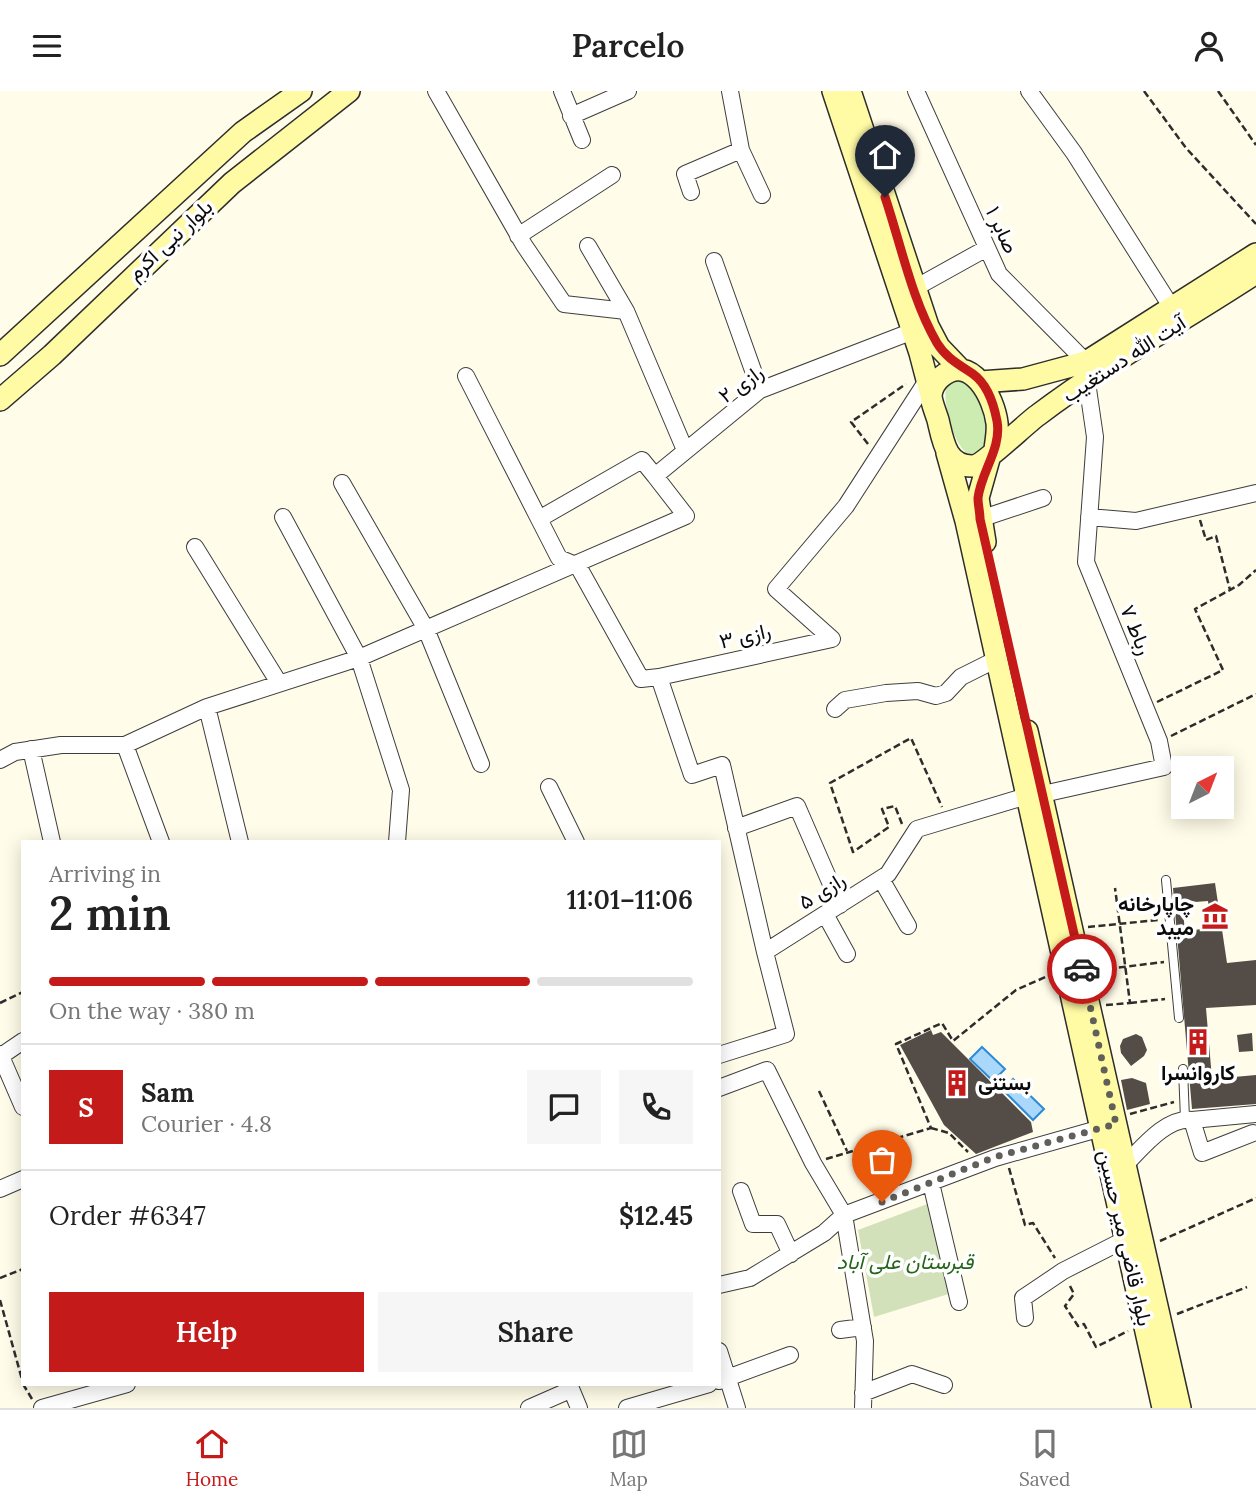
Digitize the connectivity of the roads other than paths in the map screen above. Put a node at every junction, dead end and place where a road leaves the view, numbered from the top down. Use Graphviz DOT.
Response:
graph roads {
  1 [pos="301,91"];
  2 [pos="349,91"];
  3 [pos="436,91"];
  4 [pos="562,91"];
  5 [pos="628,91"];
  6 [pos="730,91"];
  7 [pos="833,91"];
  8 [pos="850,91"];
  9 [pos="916,91"];
  10 [pos="1029,91"];
  11 [pos="571,116"];
  12 [pos="582,140"];
  13 [pos="741,150"];
  14 [pos="612,175"];
  15 [pos="691,192"];
  16 [pos="762,195"];
  17 [pos="518,236"];
  18 [pos="589,246"];
  19 [pos="987,248"];
  20 [pos="1256,254"];
  21 [pos="714,261"];
  22 [pos="1256,273"];
  23 [pos="915,288"];
  24 [pos="1172,308"];
  25 [pos="626,311"];
  26 [pos="28,329"];
  27 [pos="913,331"];
  28 [pos="0,355"];
  29 [pos="52,355"];
  30 [pos="961,370"];
  31 [pos="1087,372"];
  32 [pos="466,376"];
  33 [pos="928,381"];
  34 [pos="980,382"];
  35 [pos="760,390"];
  36 [pos="0,400"];
  37 [pos="685,450"];
  38 [pos="947,453"];
  39 [pos="992,454"];
  40 [pos="654,476"];
  41 [pos="342,483"];
  42 [pos="1256,493"];
  43 [pos="1043,498"];
  44 [pos="283,517"];
  45 [pos="1089,517"];
  46 [pos="539,519"];
  47 [pos="980,519"];
  48 [pos="195,547"];
  49 [pos="578,566"];
  50 [pos="426,629"];
  51 [pos="359,658"];
  52 [pos="997,659"];
  53 [pos="659,677"];
  54 [pos="279,683"];
  55 [pos="207,707"];
  56 [pos="835,709"];
  57 [pos="125,745"];
  58 [pos="31,749"];
  59 [pos="0,759"];
  60 [pos="481,764"];
  61 [pos="549,787"];
  62 [pos="1035,795"];
  63 [pos="736,828"];
  64 [pos="51,840"];
  65 [pos="160,840"];
  66 [pos="240,840"];
  67 [pos="397,840"];
  68 [pos="575,840"];
  69 [pos="881,879"];
  70 [pos="1166,880"];
  71 [pos="840,905"];
  72 [pos="825,914"];
  73 [pos="908,926"];
  74 [pos="765,952"];
  75 [pos="847,954"];
  76 [pos="1179,1018"];
  77 [pos="21,1042"];
  78 [pos="721,1054"];
  79 [pos="1,1055"];
  80 [pos="1182,1069"];
  81 [pos="4,1076"];
  82 [pos="721,1087"];
  83 [pos="21,1104"];
  84 [pos="1256,1114"];
  85 [pos="1189,1119"];
  86 [pos="1116,1122"];
  87 [pos="1253,1133"];
  88 [pos="1125,1165"];
  89 [pos="21,1180"];
  90 [pos="931,1184"];
  91 [pos="0,1189"];
  92 [pos="741,1191"];
  93 [pos="844,1215"];
  94 [pos="1135,1244"];
  95 [pos="791,1254"];
  96 [pos="721,1285"];
  97 [pos="959,1303"];
  98 [pos="1025,1318"];
  99 [pos="1153,1322"];
  100 [pos="863,1327"];
  101 [pos="840,1330"];
  102 [pos="790,1355"];
  103 [pos="721,1363"];
  104 [pos="724,1380"];
  105 [pos="944,1385"];
  106 [pos="120,1386"];
  107 [pos="702,1386"];
  108 [pos="569,1387"];
  109 [pos="863,1401"];
  110 [pos="41,1408"];
  111 [pos="529,1408"];
  112 [pos="579,1408"];
  113 [pos="627,1408"];
  114 [pos="737,1408"];
  115 [pos="1163,1408"];
  116 [pos="1180,1408"];
  1 -- 26 [label="main road, بلوار نبی اکرم"];
  2 -- 29 [label="main road, بلوار نبی اکرم"];
  3 -- 17 [label="street"];
  4 -- 11 [label="street"];
  5 -- 11 [label="street"];
  6 -- 13 [label="street"];
  7 -- 27 [label="main road"];
  8 -- 23 [label="main road"];
  9 -- 19 [label="street, صابر ۱"];
  10 -- 24 [label="street"];
  11 -- 12 [label="street"];
  13 -- 15 [label="street"];
  13 -- 16 [label="street"];
  14 -- 17 [label="street"];
  17 -- 25 [label="street"];
  18 -- 25 [label="street"];
  19 -- 23 [label="street"];
  19 -- 31 [label="street, صابر ۱"];
  20 -- 24 [label="main road, آیت الله دستغیب"];
  21 -- 35 [label="street"];
  22 -- 31 [label="main road, آیت الله دستغیب"];
  23 -- 30 [label="main road"];
  24 -- 31 [label="main road, آیت الله دستغیب"];
  25 -- 37 [label="street"];
  26 -- 28 [label="main road, بلوار نبی اکرم"];
  26 -- 29 [label="main road"];
  27 -- 33 [label="main road"];
  27 -- 35 [label="street, رازی ۲"];
  29 -- 36 [label="main road, بلوار نبی اکرم"];
  30 -- 33 [label="main road"];
  30 -- 34 [label="main road"];
  31 -- 34 [label="main road, آیت الله دستغیب"];
  31 -- 39 [label="main road, آیت الله دستغیب"];
  31 -- 45 [label="street, رباط ۷"];
  32 -- 46 [label="street"];
  33 -- 38 [label="main road, بلوار قاضی میر حسین"];
  33 -- 53 [label="street, رازی ۳"];
  34 -- 39 [label="main road, بلوار قاضی میر حسین"];
  35 -- 37 [label="street, رازی ۲"];
  37 -- 40 [label="street, رازی ۲"];
  38 -- 39 [label="main road"];
  38 -- 52 [label="main road, بلوار قاضی میر حسین"];
  39 -- 47 [label="main road, بلوار قاضی میر حسین"];
  40 -- 46 [label="street"];
  40 -- 49 [label="street"];
  41 -- 50 [label="street"];
  42 -- 45 [label="street"];
  43 -- 47 [label="street"];
  44 -- 51 [label="street"];
  45 -- 62 [label="street, رباط ۷"];
  46 -- 49 [label="street"];
  47 -- 62 [label="main road, بلوار قاضی میر حسین"];
  48 -- 54 [label="street"];
  49 -- 50 [label="street"];
  49 -- 53 [label="street"];
  50 -- 51 [label="street"];
  50 -- 60 [label="street"];
  51 -- 54 [label="street"];
  51 -- 67 [label="street"];
  52 -- 56 [label="street"];
  52 -- 62 [label="main road, بلوار قاضی میر حسین"];
  53 -- 63 [label="street"];
  54 -- 55 [label="street"];
  55 -- 57 [label="street"];
  55 -- 66 [label="street"];
  57 -- 58 [label="street"];
  57 -- 65 [label="street"];
  58 -- 59 [label="street"];
  58 -- 64 [label="street"];
  61 -- 68 [label="street"];
  62 -- 69 [label="street, رازی ۵"];
  62 -- 86 [label="main road, بلوار قاضی میر حسین"];
  62 -- 86 [label="main road, بلوار قاضی میر حسین"];
  63 -- 71 [label="street"];
  63 -- 74 [label="street"];
  69 -- 71 [label="street, رازی ۵"];
  69 -- 73 [label="street"];
  70 -- 76 [label="lane"];
  71 -- 72 [label="street, رازی ۵"];
  72 -- 74 [label="street, رازی ۵"];
  72 -- 75 [label="street"];
  74 -- 78 [label="street"];
  77 -- 79 [label="street"];
  79 -- 81 [label="street"];
  80 -- 85 [label="lane"];
  81 -- 83 [label="street"];
  82 -- 93 [label="street"];
  84 -- 85 [label="street"];
  85 -- 87 [label="street"];
  85 -- 88 [label="street"];
  86 -- 88 [label="main road, بلوار قاضی میر حسین"];
  86 -- 90 [label="street"];
  86 -- 94 [label="main road, بلوار قاضی میر حسین"];
  88 -- 94 [label="main road, بلوار قاضی میر حسین"];
  89 -- 91 [label="street"];
  90 -- 93 [label="street"];
  90 -- 97 [label="street"];
  92 -- 95 [label="street"];
  93 -- 95 [label="street"];
  93 -- 100 [label="street"];
  94 -- 98 [label="street"];
  94 -- 99 [label="main road, بلوار قاضی میر حسین"];
  95 -- 96 [label="street"];
  99 -- 115 [label="main road, بلوار قاضی میر حسین"];
  99 -- 116 [label="main road, بلوار قاضی میر حسین"];
  100 -- 101 [label="street"];
  100 -- 109 [label="street"];
  102 -- 104 [label="street"];
  103 -- 104 [label="street"];
  104 -- 114 [label="street"];
  105 -- 109 [label="street"];
  106 -- 110 [label="street"];
  107 -- 113 [label="street"];
  108 -- 111 [label="street"];
  108 -- 112 [label="street"];
}
